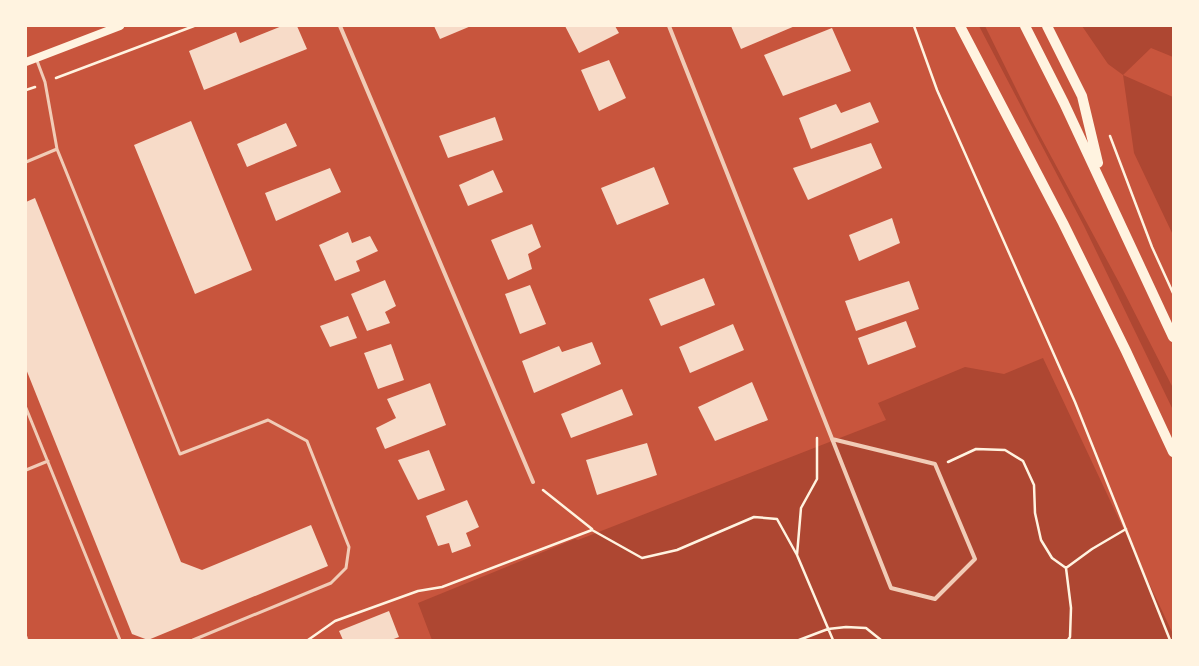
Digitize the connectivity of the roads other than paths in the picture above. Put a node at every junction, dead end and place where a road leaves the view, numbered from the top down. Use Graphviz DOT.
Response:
graph roads {
  1 [pos="120,26"];
  2 [pos="340,26"];
  3 [pos="669,26"];
  4 [pos="960,26"];
  5 [pos="1025,26"];
  6 [pos="1047,26"];
  7 [pos="36,58"];
  8 [pos="26,62"];
  9 [pos="57,148"];
  10 [pos="26,162"];
  11 [pos="1102,183"];
  12 [pos="1173,337"];
  13 [pos="26,408"];
  14 [pos="832,439"];
  15 [pos="1173,452"];
  16 [pos="48,461"];
  17 [pos="26,470"];
  18 [pos="533,482"];
  19 [pos="26,637"];
  20 [pos="27,640"];
  21 [pos="120,640"];
  22 [pos="193,640"];
  1 -- 7 [label="main road"];
  2 -- 18 [label="street"];
  3 -- 14 [label="street"];
  4 -- 15 [label="main road"];
  5 -- 11 [label="main road"];
  6 -- 11 [label="main road"];
  7 -- 8 [label="main road"];
  7 -- 9 [label="lane"];
  9 -- 10 [label="lane"];
  9 -- 22 [label="lane"];
  11 -- 12 [label="main road"];
  13 -- 16 [label="lane"];
  14 -- 14 [label="street"];
  16 -- 17 [label="lane"];
  16 -- 21 [label="lane"];
  19 -- 20 [label="lane"];
}
